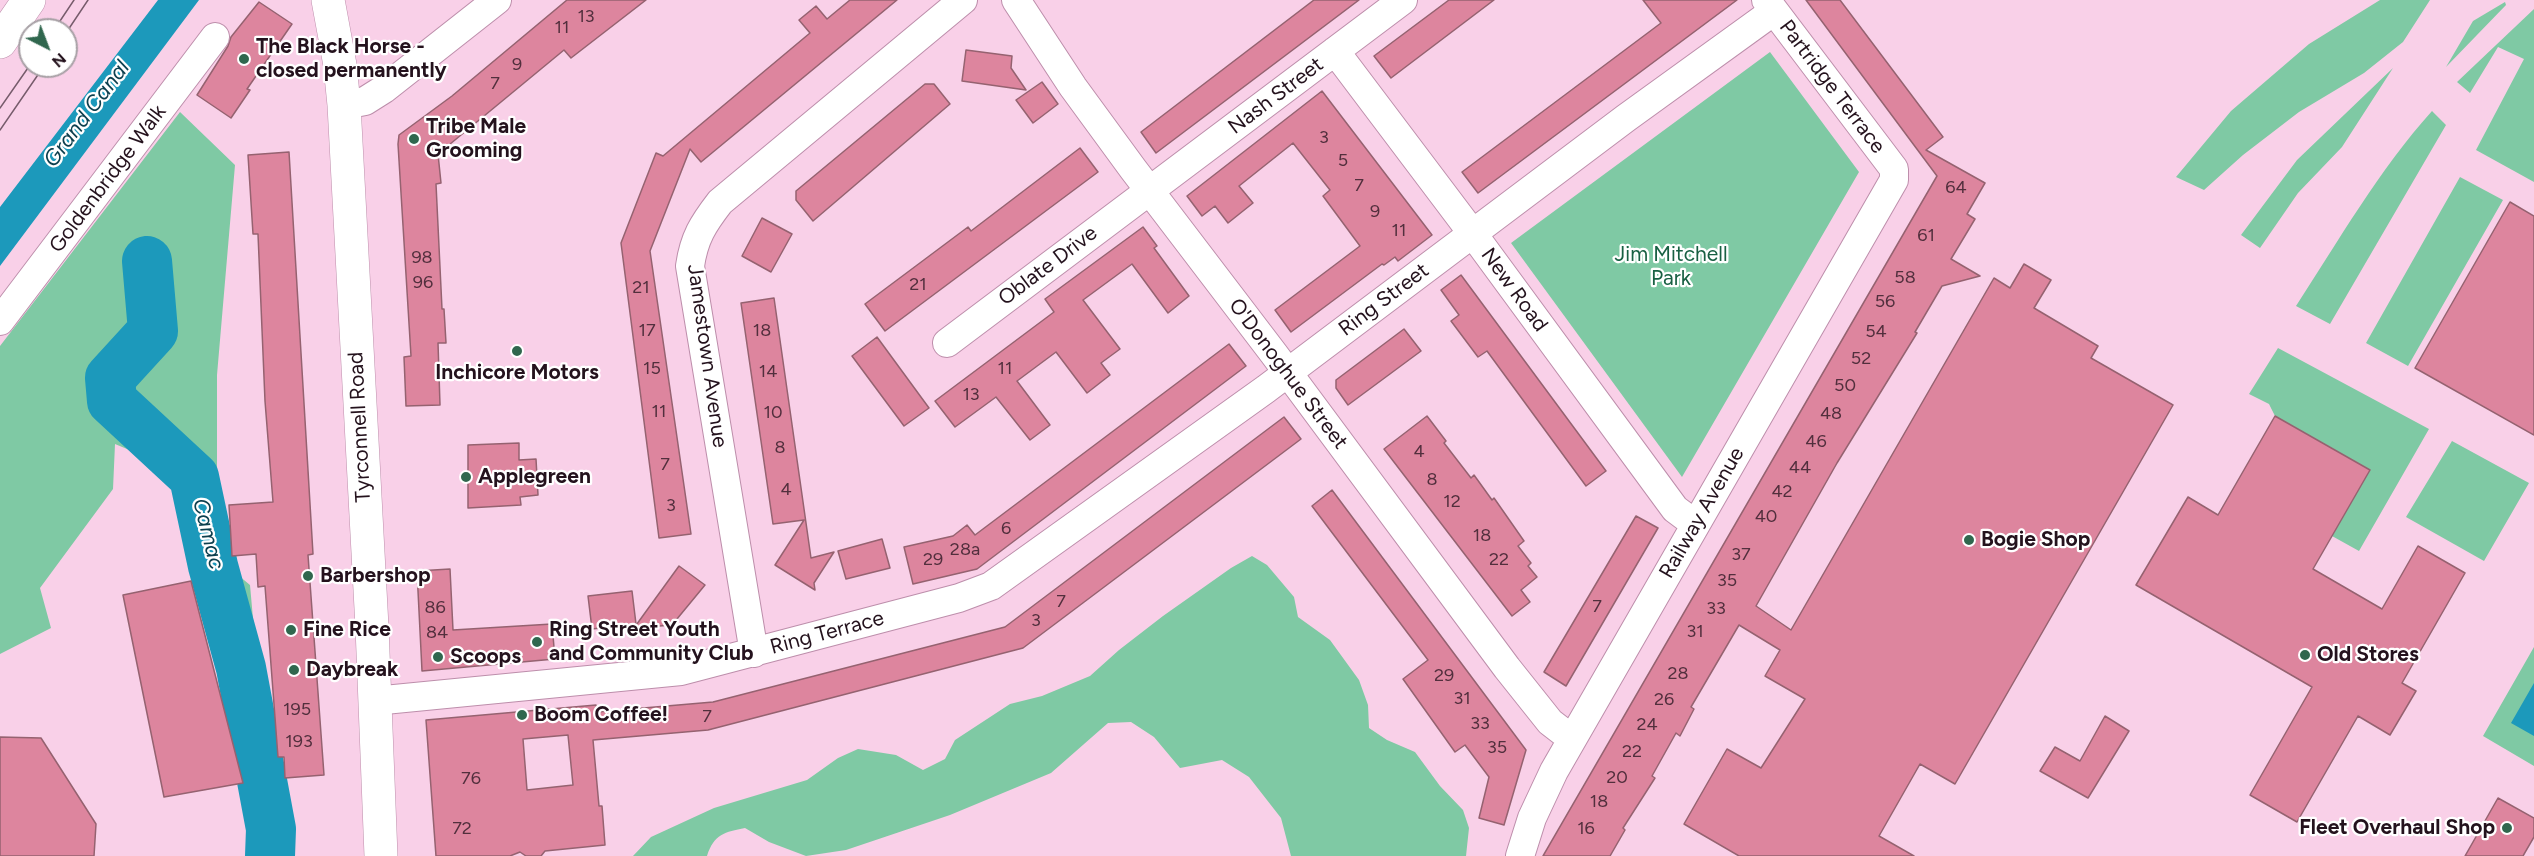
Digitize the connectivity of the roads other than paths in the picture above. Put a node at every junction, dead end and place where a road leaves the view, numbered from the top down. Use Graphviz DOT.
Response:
graph roads {
  1 [pos="29,0"];
  2 [pos="328,0"];
  3 [pos="497,0"];
  4 [pos="963,0"];
  5 [pos="1016,0"];
  6 [pos="1403,0"];
  7 [pos="1770,5"];
  8 [pos="215,36"];
  9 [pos="0,42"];
  10 [pos="1335,51"];
  11 [pos="344,105"];
  12 [pos="1894,174"];
  13 [pos="1149,190"];
  14 [pos="1473,234"];
  15 [pos="0,321"];
  16 [pos="947,343"];
  17 [pos="1287,373"];
  18 [pos="1695,524"];
  19 [pos="991,586"];
  20 [pos="754,653"];
  21 [pos="374,700"];
  22 [pos="1572,739"];
  23 [pos="381,856"];
  24 [pos="1520,856"];
  1 -- 9 [label="main road"];
  2 -- 11 [label="main road, Tyrconnell Road"];
  3 -- 11 [label="street"];
  4 -- 20 [label="street, Jamestown Avenue"];
  5 -- 13 [label="street, O'Donoghue Street"];
  6 -- 10 [label="street, Nash Street"];
  7 -- 12 [label="street, Partridge Terrace"];
  7 -- 14 [label="street, Ring Street"];
  8 -- 15 [label="street, Goldenbridge Walk"];
  10 -- 13 [label="street, Nash Street"];
  10 -- 14 [label="street, New Road"];
  11 -- 21 [label="main road, Tyrconnell Road"];
  12 -- 18 [label="street, Railway Avenue"];
  13 -- 16 [label="street, Oblate Drive"];
  13 -- 17 [label="street, O'Donoghue Street"];
  14 -- 17 [label="street, Ring Street"];
  14 -- 18 [label="street, New Road"];
  17 -- 19 [label="street, Ring Street"];
  17 -- 22 [label="street, O'Donoghue Street"];
  18 -- 22 [label="street, Railway Avenue"];
  19 -- 20 [label="street, Ring Terrace"];
  20 -- 21 [label="street, Ring Terrace"];
  21 -- 23 [label="main road, Tyrconnell Road"];
  22 -- 24 [label="street, Railway Avenue"];
}
